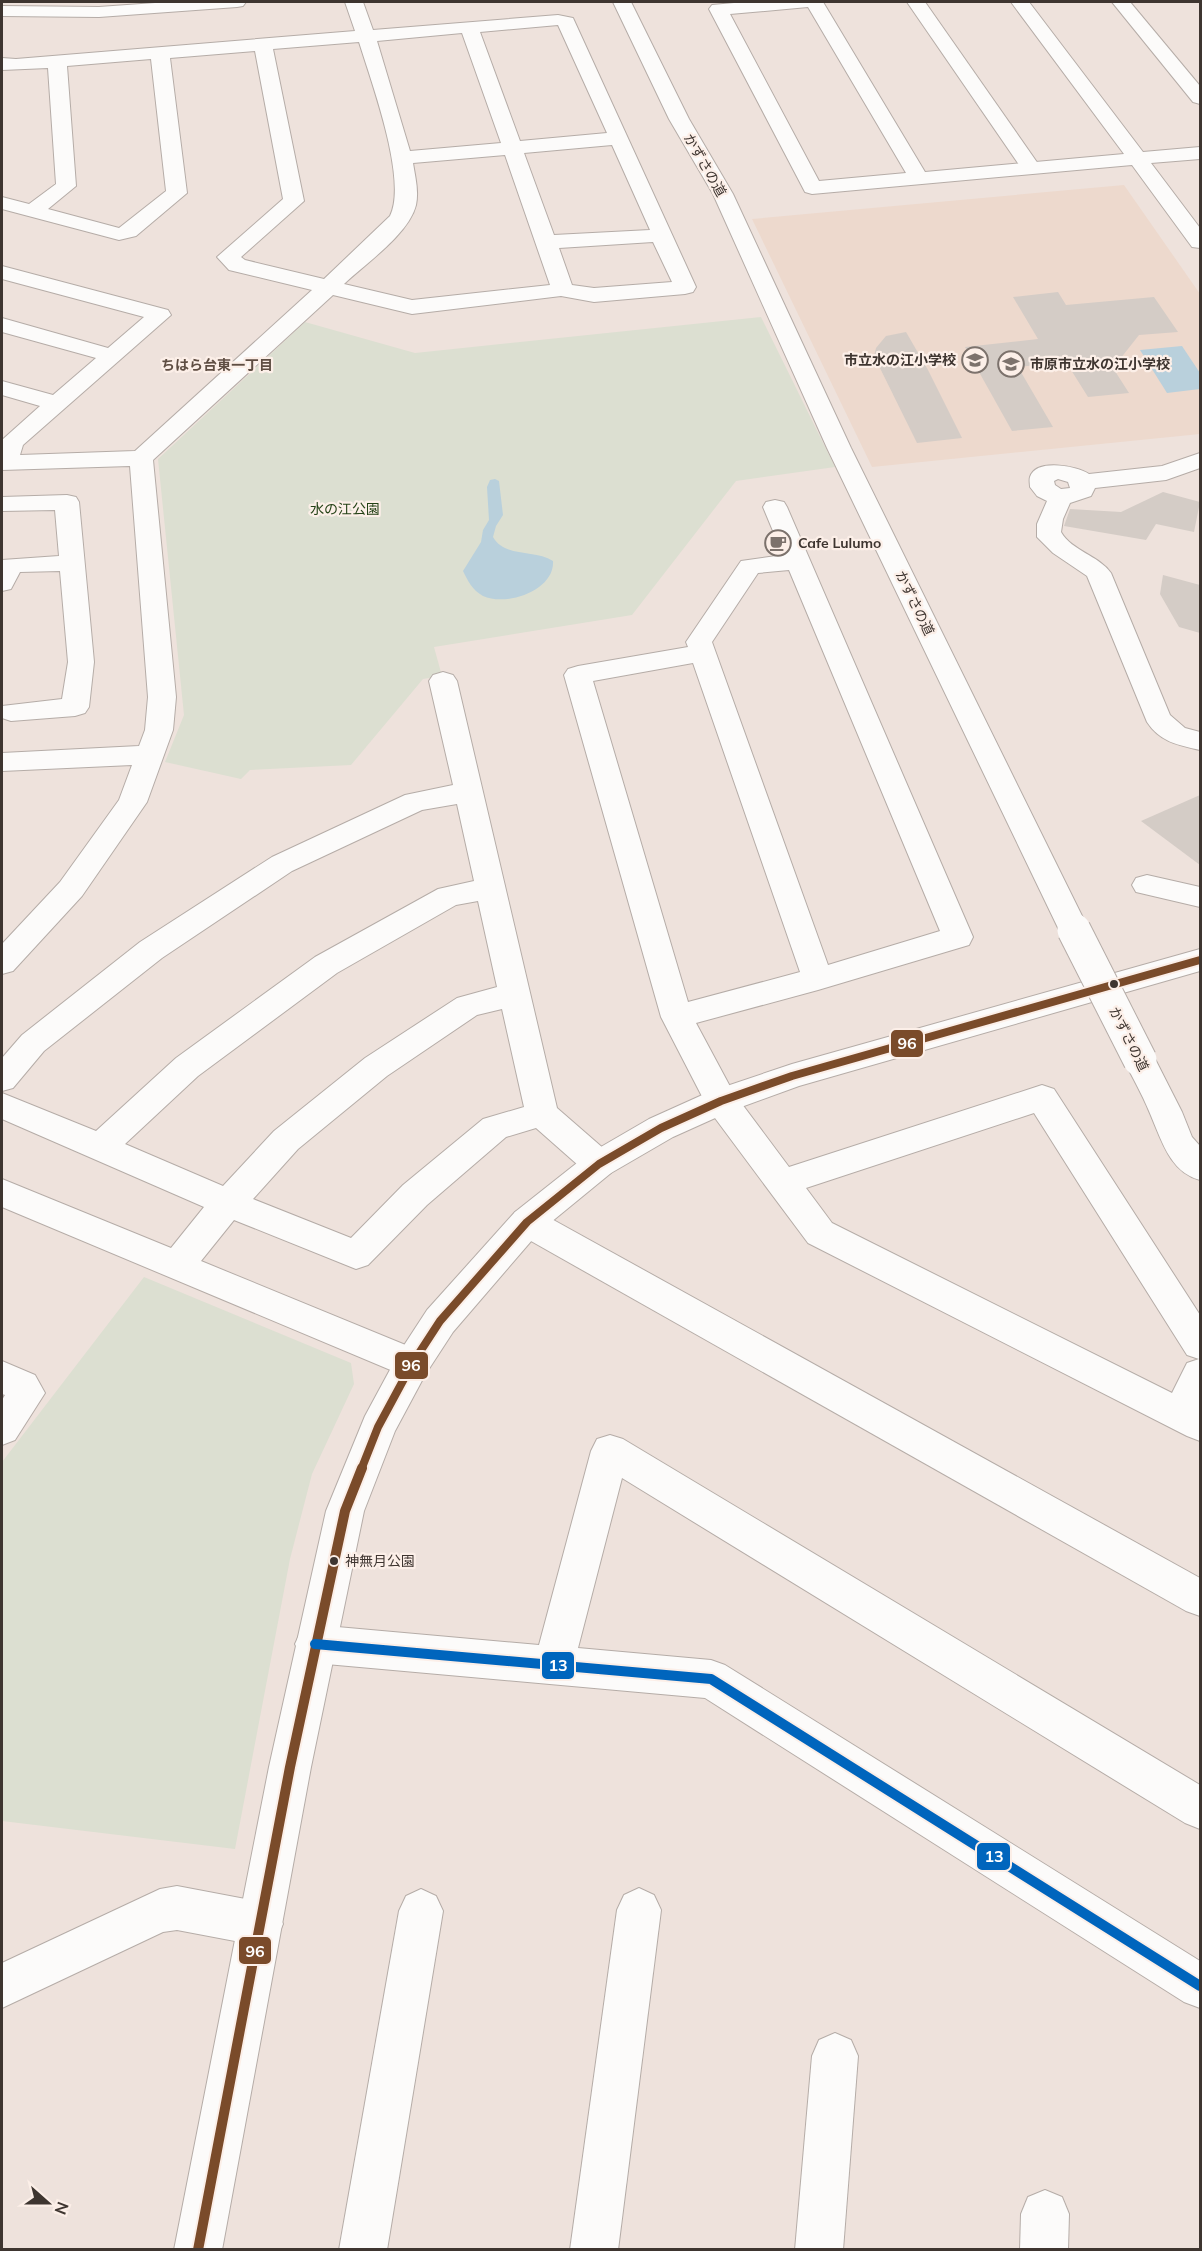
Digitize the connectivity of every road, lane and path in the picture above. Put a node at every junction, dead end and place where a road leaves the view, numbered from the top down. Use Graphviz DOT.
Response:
graph roads {
  1 [pos="237,2"];
  2 [pos="354,2"];
  3 [pos="622,2"];
  4 [pos="809,2"];
  5 [pos="814,2"];
  6 [pos="916,2"];
  7 [pos="1020,2"];
  8 [pos="1121,2"];
  9 [pos="2,11"];
  10 [pos="469,27"];
  11 [pos="366,36"];
  12 [pos="263,45"];
  13 [pos="160,54"];
  14 [pos="57,62"];
  15 [pos="2,63"];
  16 [pos="1200,98"];
  17 [pos="619,138"];
  18 [pos="513,148"];
  19 [pos="1200,153"];
  20 [pos="402,158"];
  21 [pos="1137,160"];
  22 [pos="1031,168"];
  23 [pos="920,178"];
  24 [pos="1190,197"];
  25 [pos="1168,199"];
  26 [pos="2,203"];
  27 [pos="32,211"];
  28 [pos="660,234"];
  29 [pos="546,242"];
  30 [pos="1200,242"];
  31 [pos="2,272"];
  32 [pos="328,287"];
  33 [pos="559,289"];
  34 [pos="2,325"];
  35 [pos="112,356"];
  36 [pos="2,388"];
  37 [pos="57,403"];
  38 [pos="141,458"];
  39 [pos="1200,460"];
  40 [pos="3,463"];
  41 [pos="1166,473"];
  42 [pos="1200,480"];
  43 [pos="2,504"];
  44 [pos="775,507"];
  45 [pos="798,561"];
  46 [pos="73,563"];
  47 [pos="2,583"];
  48 [pos="703,653"];
  49 [pos="442,681"];
  50 [pos="6,712"];
  51 [pos="1200,741"];
  52 [pos="151,755"];
  53 [pos="3,763"];
  54 [pos="468,792"];
  55 [pos="1147,885"];
  56 [pos="490,889"];
  57 [pos="1200,897"];
  58 [pos="1200,960"];
  59 [pos="2,963"];
  60 [pos="818,979"];
  61 [pos="514,995"];
  62 [pos="677,1017"];
  63 [pos="2,1079"];
  64 [pos="721,1101"];
  65 [pos="2,1105"];
  66 [pos="542,1114"];
  67 [pos="100,1147"];
  68 [pos="599,1164"];
  69 [pos="1200,1167"];
  70 [pos="784,1182"];
  71 [pos="2,1193"];
  72 [pos="228,1203"];
  73 [pos="528,1222"];
  74 [pos="176,1267"];
  75 [pos="1200,1344"];
  76 [pos="412,1364"];
  77 [pos="1200,1374"];
  78 [pos="2,1377"];
  79 [pos="1190,1419"];
  80 [pos="2,1429"];
  81 [pos="1200,1598"];
  82 [pos="315,1644"];
  83 [pos="554,1664"];
  84 [pos="1200,1808"];
  85 [pos="639,1910"];
  86 [pos="421,1911"];
  87 [pos="261,1924"];
  88 [pos="2,1986"];
  89 [pos="1200,1986"];
  90 [pos="835,2056"];
  91 [pos="198,2250"];
  92 [pos="363,2250"];
  93 [pos="594,2250"];
  94 [pos="819,2250"];
  1 -- 9 [label="street"];
  2 -- 11 [label="street"];
  3 -- 69 [label="street, かずさの道, bridge"];
  4 -- 23 [label="street"];
  5 -- 23 [label="street"];
  6 -- 22 [label="street"];
  7 -- 21 [label="street"];
  8 -- 16 [label="street"];
  10 -- 11 [label="street"];
  10 -- 17 [label="street"];
  10 -- 18 [label="street"];
  11 -- 12 [label="street"];
  11 -- 20 [label="street"];
  12 -- 13 [label="street"];
  12 -- 32 [label="street"];
  13 -- 14 [label="street"];
  13 -- 27 [label="street"];
  14 -- 15 [label="street"];
  14 -- 27 [label="street"];
  17 -- 18 [label="street"];
  17 -- 28 [label="street"];
  18 -- 20 [label="street"];
  18 -- 29 [label="street"];
  19 -- 21 [label="street"];
  20 -- 32 [label="street"];
  21 -- 22 [label="street"];
  21 -- 25 [label="street"];
  22 -- 23 [label="street"];
  24 -- 25 [label="street"];
  25 -- 30 [label="street"];
  26 -- 27 [label="street"];
  28 -- 29 [label="street"];
  28 -- 33 [label="street"];
  29 -- 33 [label="street"];
  31 -- 35 [label="street"];
  32 -- 33 [label="street"];
  32 -- 38 [label="street"];
  34 -- 35 [label="street"];
  35 -- 37 [label="street"];
  36 -- 37 [label="street"];
  37 -- 40 [label="street"];
  38 -- 40 [label="street"];
  38 -- 52 [label="street"];
  39 -- 41 [label="street"];
  41 -- 42 [label="street"];
  41 -- 51 [label="street"];
  43 -- 46 [label="street"];
  44 -- 45 [label="street"];
  45 -- 48 [label="street"];
  45 -- 60 [label="street"];
  46 -- 47 [label="street"];
  46 -- 50 [label="street"];
  48 -- 60 [label="street"];
  48 -- 62 [label="street"];
  49 -- 54 [label="street"];
  50 -- 53 [label="street"];
  52 -- 53 [label="street"];
  52 -- 59 [label="street"];
  54 -- 56 [label="street"];
  54 -- 63 [label="street"];
  55 -- 57 [label="street"];
  56 -- 61 [label="street"];
  56 -- 67 [label="street"];
  58 -- 64 [label="street"];
  60 -- 62 [label="street"];
  61 -- 66 [label="street"];
  61 -- 72 [label="street"];
  62 -- 64 [label="street"];
  64 -- 68 [label="street"];
  64 -- 70 [label="street"];
  65 -- 67 [label="street"];
  66 -- 68 [label="street"];
  66 -- 72 [label="street"];
  67 -- 72 [label="street"];
  68 -- 73 [label="street"];
  70 -- 75 [label="street"];
  70 -- 79 [label="street"];
  71 -- 74 [label="street"];
  72 -- 74 [label="street"];
  73 -- 76 [label="street"];
  73 -- 81 [label="street"];
  74 -- 76 [label="street"];
  76 -- 82 [label="street"];
  77 -- 79 [label="street"];
  78 -- 80 [label="street"];
  82 -- 83 [label="street"];
  82 -- 87 [label="street"];
  83 -- 84 [label="street"];
  83 -- 89 [label="street"];
  85 -- 93 [label="street"];
  86 -- 92 [label="street"];
  87 -- 88 [label="street"];
  87 -- 91 [label="street"];
  90 -- 94 [label="street"];
}
